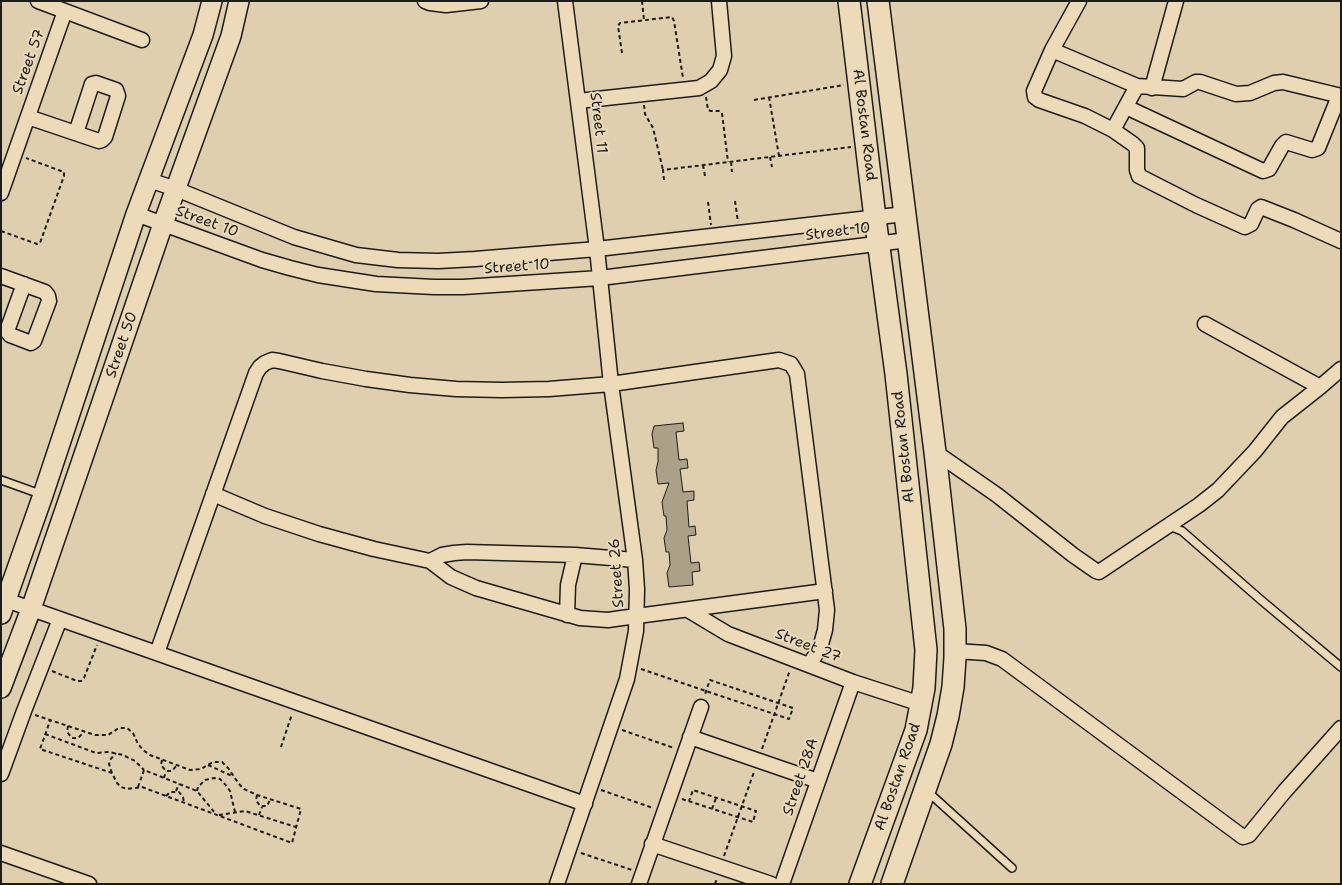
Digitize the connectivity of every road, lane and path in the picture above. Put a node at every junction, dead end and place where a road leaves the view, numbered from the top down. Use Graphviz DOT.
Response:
graph roads {
  1 [pos="38,1"];
  2 [pos="212,1"];
  3 [pos="239,1"];
  4 [pos="425,1"];
  5 [pos="481,1"];
  6 [pos="564,1"];
  7 [pos="642,1"];
  8 [pos="719,1"];
  9 [pos="849,1"];
  10 [pos="878,1"];
  11 [pos="1079,1"];
  12 [pos="1176,1"];
  13 [pos="66,11"];
  14 [pos="644,20"];
  15 [pos="142,40"];
  16 [pos="1052,50"];
  17 [pos="622,53"];
  18 [pos="859,83"];
  19 [pos="705,85"];
  20 [pos="1137,86"];
  21 [pos="1152,88"];
  22 [pos="684,89"];
  23 [pos="644,94"];
  24 [pos="1340,96"];
  25 [pos="770,97"];
  26 [pos="754,100"];
  27 [pos="578,101"];
  28 [pos="1126,107"];
  29 [pos="28,118"];
  30 [pos="1114,130"];
  31 [pos="76,133"];
  32 [pos="866,145"];
  33 [pos="15,154"];
  34 [pos="779,156"];
  35 [pos="770,157"];
  36 [pos="729,162"];
  37 [pos="703,166"];
  38 [pos="772,167"];
  39 [pos="663,170"];
  40 [pos="732,172"];
  41 [pos="705,176"];
  42 [pos="149,180"];
  43 [pos="664,180"];
  44 [pos="176,189"];
  45 [pos="1,193"];
  46 [pos="735,201"];
  47 [pos="708,202"];
  48 [pos="136,214"];
  49 [pos="906,214"];
  50 [pos="876,218"];
  51 [pos="163,224"];
  52 [pos="1,231"];
  53 [pos="739,233"];
  54 [pos="712,236"];
  55 [pos="908,240"];
  56 [pos="1341,241"];
  57 [pos="879,244"];
  58 [pos="597,249"];
  59 [pos="1,276"];
  60 [pos="600,278"];
  61 [pos="24,284"];
  62 [pos="1205,324"];
  63 [pos="1341,369"];
  64 [pos="611,384"];
  65 [pos="1320,387"];
  66 [pos="935,452"];
  67 [pos="1,480"];
  68 [pos="213,494"];
  69 [pos="43,495"];
  70 [pos="576,555"];
  71 [pos="635,560"];
  72 [pos="430,561"];
  73 [pos="1099,572"];
  74 [pos="825,591"];
  75 [pos="4,607"];
  76 [pos="31,609"];
  77 [pos="688,610"];
  78 [pos="567,615"];
  79 [pos="636,617"];
  80 [pos="60,619"];
  81 [pos="102,634"];
  82 [pos="955,651"];
  83 [pos="157,653"];
  84 [pos="630,665"];
  85 [pos="809,665"];
  86 [pos="41,667"];
  87 [pos="1341,667"];
  88 [pos="853,682"];
  89 [pos="1,688"];
  90 [pos="706,691"];
  91 [pos="296,702"];
  92 [pos="921,704"];
  93 [pos="701,707"];
  94 [pos="24,711"];
  95 [pos="50,721"];
  96 [pos="68,726"];
  97 [pos="611,727"];
  98 [pos="1341,728"];
  99 [pos="84,732"];
  100 [pos="46,734"];
  101 [pos="690,737"];
  102 [pos="72,738"];
  103 [pos="70,743"];
  104 [pos="281,748"];
  105 [pos="685,751"];
  106 [pos="116,753"];
  107 [pos="162,760"];
  108 [pos="177,765"];
  109 [pos="208,766"];
  110 [pos="144,770"];
  111 [pos="166,771"];
  112 [pos="112,773"];
  113 [pos="1,774"];
  114 [pos="234,777"];
  115 [pos="164,778"];
  116 [pos="818,781"];
  117 [pos="179,784"];
  118 [pos="138,787"];
  119 [pos="591,787"];
  120 [pos="925,790"];
  121 [pos="176,791"];
  122 [pos="197,791"];
  123 [pos="257,795"];
  124 [pos="670,795"];
  125 [pos="166,796"];
  126 [pos="716,798"];
  127 [pos="270,800"];
  128 [pos="689,801"];
  129 [pos="184,803"];
  130 [pos="585,804"];
  131 [pos="262,807"];
  132 [pos="712,809"];
  133 [pos="664,811"];
  134 [pos="235,812"];
  135 [pos="218,815"];
  136 [pos="259,815"];
  137 [pos="296,827"];
  138 [pos="652,844"];
  139 [pos="569,849"];
  140 [pos="1,853"];
  141 [pos="1012,868"];
  142 [pos="640,878"];
  143 [pos="89,884"];
  144 [pos="557,884"];
  145 [pos="771,884"];
  146 [pos="782,884"];
  147 [pos="860,884"];
  148 [pos="892,884"];
  1 -- 13 [label="street"];
  2 -- 42 [label="street, Street 50"];
  3 -- 44 [label="street, Street 50"];
  4 -- 5 [label="street"];
  6 -- 27 [label="street, Street 11"];
  7 -- 14 [label="path"];
  8 -- 19 [label="street"];
  9 -- 18 [label="main road, Al Bostan Road"];
  10 -- 49 [label="main road, Al Bostan Road"];
  11 -- 16 [label="street"];
  12 -- 21 [label="street"];
  13 -- 15 [label="street"];
  13 -- 29 [label="street, Street 57"];
  14 -- 17 [label="path"];
  14 -- 22 [label="path"];
  16 -- 20 [label="street"];
  16 -- 30 [label="street"];
  18 -- 25 [label="path"];
  18 -- 32 [label="main road, Al Bostan Road"];
  19 -- 22 [label="street"];
  19 -- 36 [label="path"];
  20 -- 21 [label="street"];
  20 -- 28 [label="street"];
  21 -- 24 [label="street"];
  22 -- 23 [label="street"];
  23 -- 27 [label="street"];
  23 -- 39 [label="path"];
  24 -- 28 [label="street"];
  25 -- 26 [label="path"];
  25 -- 34 [label="path"];
  27 -- 58 [label="street, Street 11"];
  28 -- 30 [label="street"];
  29 -- 31 [label="street"];
  29 -- 33 [label="street, Street 57"];
  30 -- 56 [label="street"];
  32 -- 34 [label="path"];
  32 -- 50 [label="main road, Al Bostan Road"];
  33 -- 45 [label="street, Street 57"];
  33 -- 52 [label="path"];
  34 -- 35 [label="path"];
  35 -- 36 [label="path"];
  35 -- 38 [label="path"];
  36 -- 37 [label="path"];
  36 -- 40 [label="path"];
  37 -- 39 [label="path"];
  37 -- 41 [label="path"];
  39 -- 43 [label="path"];
  42 -- 44 [label="street, Street 10"];
  42 -- 48 [label="street, Street 50"];
  44 -- 51 [label="street, Street 50"];
  44 -- 58 [label="street, Street 10"];
  46 -- 53 [label="path"];
  47 -- 54 [label="path"];
  48 -- 51 [label="street, Street 10"];
  48 -- 69 [label="street, Street 50"];
  49 -- 50 [label="street, Street 10"];
  49 -- 55 [label="main road, Al Bostan Road"];
  50 -- 53 [label="street, Street 10"];
  50 -- 57 [label="main road, Al Bostan Road"];
  51 -- 60 [label="street, Street 10"];
  51 -- 76 [label="street, Street 50"];
  53 -- 54 [label="street, Street 10"];
  54 -- 58 [label="street, Street 10"];
  55 -- 57 [label="street, Street 10"];
  55 -- 66 [label="main road, Al Bostan Road"];
  57 -- 60 [label="street, Street 10"];
  57 -- 92 [label="main road, Al Bostan Road"];
  58 -- 60 [label="street, Street 26"];
  59 -- 61 [label="street"];
  60 -- 64 [label="street, Street 26"];
  62 -- 65 [label="street"];
  63 -- 65 [label="street"];
  64 -- 68 [label="street"];
  64 -- 71 [label="street, Street 26"];
  64 -- 74 [label="street"];
  65 -- 73 [label="street"];
  66 -- 73 [label="street"];
  66 -- 82 [label="main road, Al Bostan Road"];
  67 -- 69 [label="lane"];
  68 -- 72 [label="street"];
  68 -- 83 [label="street"];
  69 -- 75 [label="street, Street 50"];
  70 -- 71 [label="street"];
  70 -- 72 [label="street"];
  70 -- 78 [label="street"];
  71 -- 79 [label="street, Street 26"];
  72 -- 78 [label="street"];
  73 -- 87 [label="lane"];
  74 -- 77 [label="street"];
  74 -- 85 [label="street"];
  75 -- 76 [label="street"];
  76 -- 80 [label="street"];
  76 -- 89 [label="street, Street 50"];
  77 -- 79 [label="street"];
  77 -- 85 [label="street, Street 27"];
  78 -- 79 [label="street"];
  79 -- 84 [label="street, Street 26"];
  80 -- 81 [label="street"];
  80 -- 86 [label="street"];
  81 -- 83 [label="street"];
  81 -- 86 [label="path"];
  82 -- 98 [label="street"];
  82 -- 120 [label="main road, Al Bostan Road"];
  83 -- 91 [label="street"];
  84 -- 90 [label="path"];
  84 -- 97 [label="street, Street 26"];
  85 -- 88 [label="street, Street 27"];
  86 -- 94 [label="street"];
  88 -- 92 [label="street, Street 27"];
  88 -- 116 [label="street, Street 28A"];
  90 -- 90 [label="path"];
  90 -- 93 [label="path"];
  91 -- 104 [label="path"];
  91 -- 130 [label="street"];
  92 -- 147 [label="main road, Al Bostan Road"];
  93 -- 101 [label="street"];
  94 -- 95 [label="path"];
  94 -- 113 [label="street"];
  95 -- 96 [label="path"];
  95 -- 100 [label="path"];
  96 -- 99 [label="path"];
  96 -- 102 [label="path"];
  97 -- 105 [label="path"];
  97 -- 119 [label="street, Street 26"];
  99 -- 102 [label="path"];
  99 -- 107 [label="path"];
  100 -- 103 [label="path"];
  100 -- 112 [label="path"];
  101 -- 105 [label="street"];
  101 -- 116 [label="street"];
  102 -- 103 [label="path"];
  103 -- 106 [label="path"];
  105 -- 124 [label="street"];
  106 -- 110 [label="path"];
  106 -- 112 [label="path"];
  107 -- 108 [label="path"];
  107 -- 111 [label="path"];
  108 -- 109 [label="path"];
  108 -- 111 [label="path"];
  109 -- 114 [label="path"];
  109 -- 114 [label="path"];
  110 -- 115 [label="path"];
  110 -- 118 [label="path"];
  111 -- 115 [label="path"];
  112 -- 118 [label="path"];
  114 -- 123 [label="path"];
  115 -- 117 [label="path"];
  116 -- 146 [label="street, Street 28A"];
  117 -- 121 [label="path"];
  117 -- 122 [label="path"];
  118 -- 125 [label="path"];
  119 -- 130 [label="street, Street 26"];
  119 -- 133 [label="path"];
  120 -- 141 [label="lane"];
  120 -- 148 [label="main road, Al Bostan Road"];
  121 -- 125 [label="path"];
  121 -- 129 [label="path"];
  122 -- 134 [label="path"];
  122 -- 135 [label="path"];
  123 -- 127 [label="path"];
  123 -- 131 [label="path"];
  124 -- 128 [label="path"];
  124 -- 133 [label="street"];
  125 -- 129 [label="path"];
  126 -- 128 [label="path"];
  126 -- 132 [label="path"];
  126 -- 132 [label="path"];
  127 -- 131 [label="path"];
  127 -- 137 [label="path"];
  128 -- 132 [label="path"];
  129 -- 135 [label="path"];
  130 -- 139 [label="street, Street 26"];
  131 -- 136 [label="path"];
  133 -- 138 [label="street"];
  134 -- 135 [label="path"];
  134 -- 136 [label="path"];
  135 -- 137 [label="path"];
  136 -- 137 [label="path"];
  138 -- 142 [label="street"];
  138 -- 145 [label="street"];
  139 -- 142 [label="path"];
  139 -- 144 [label="street, Street 26"];
  140 -- 143 [label="street"];
}
